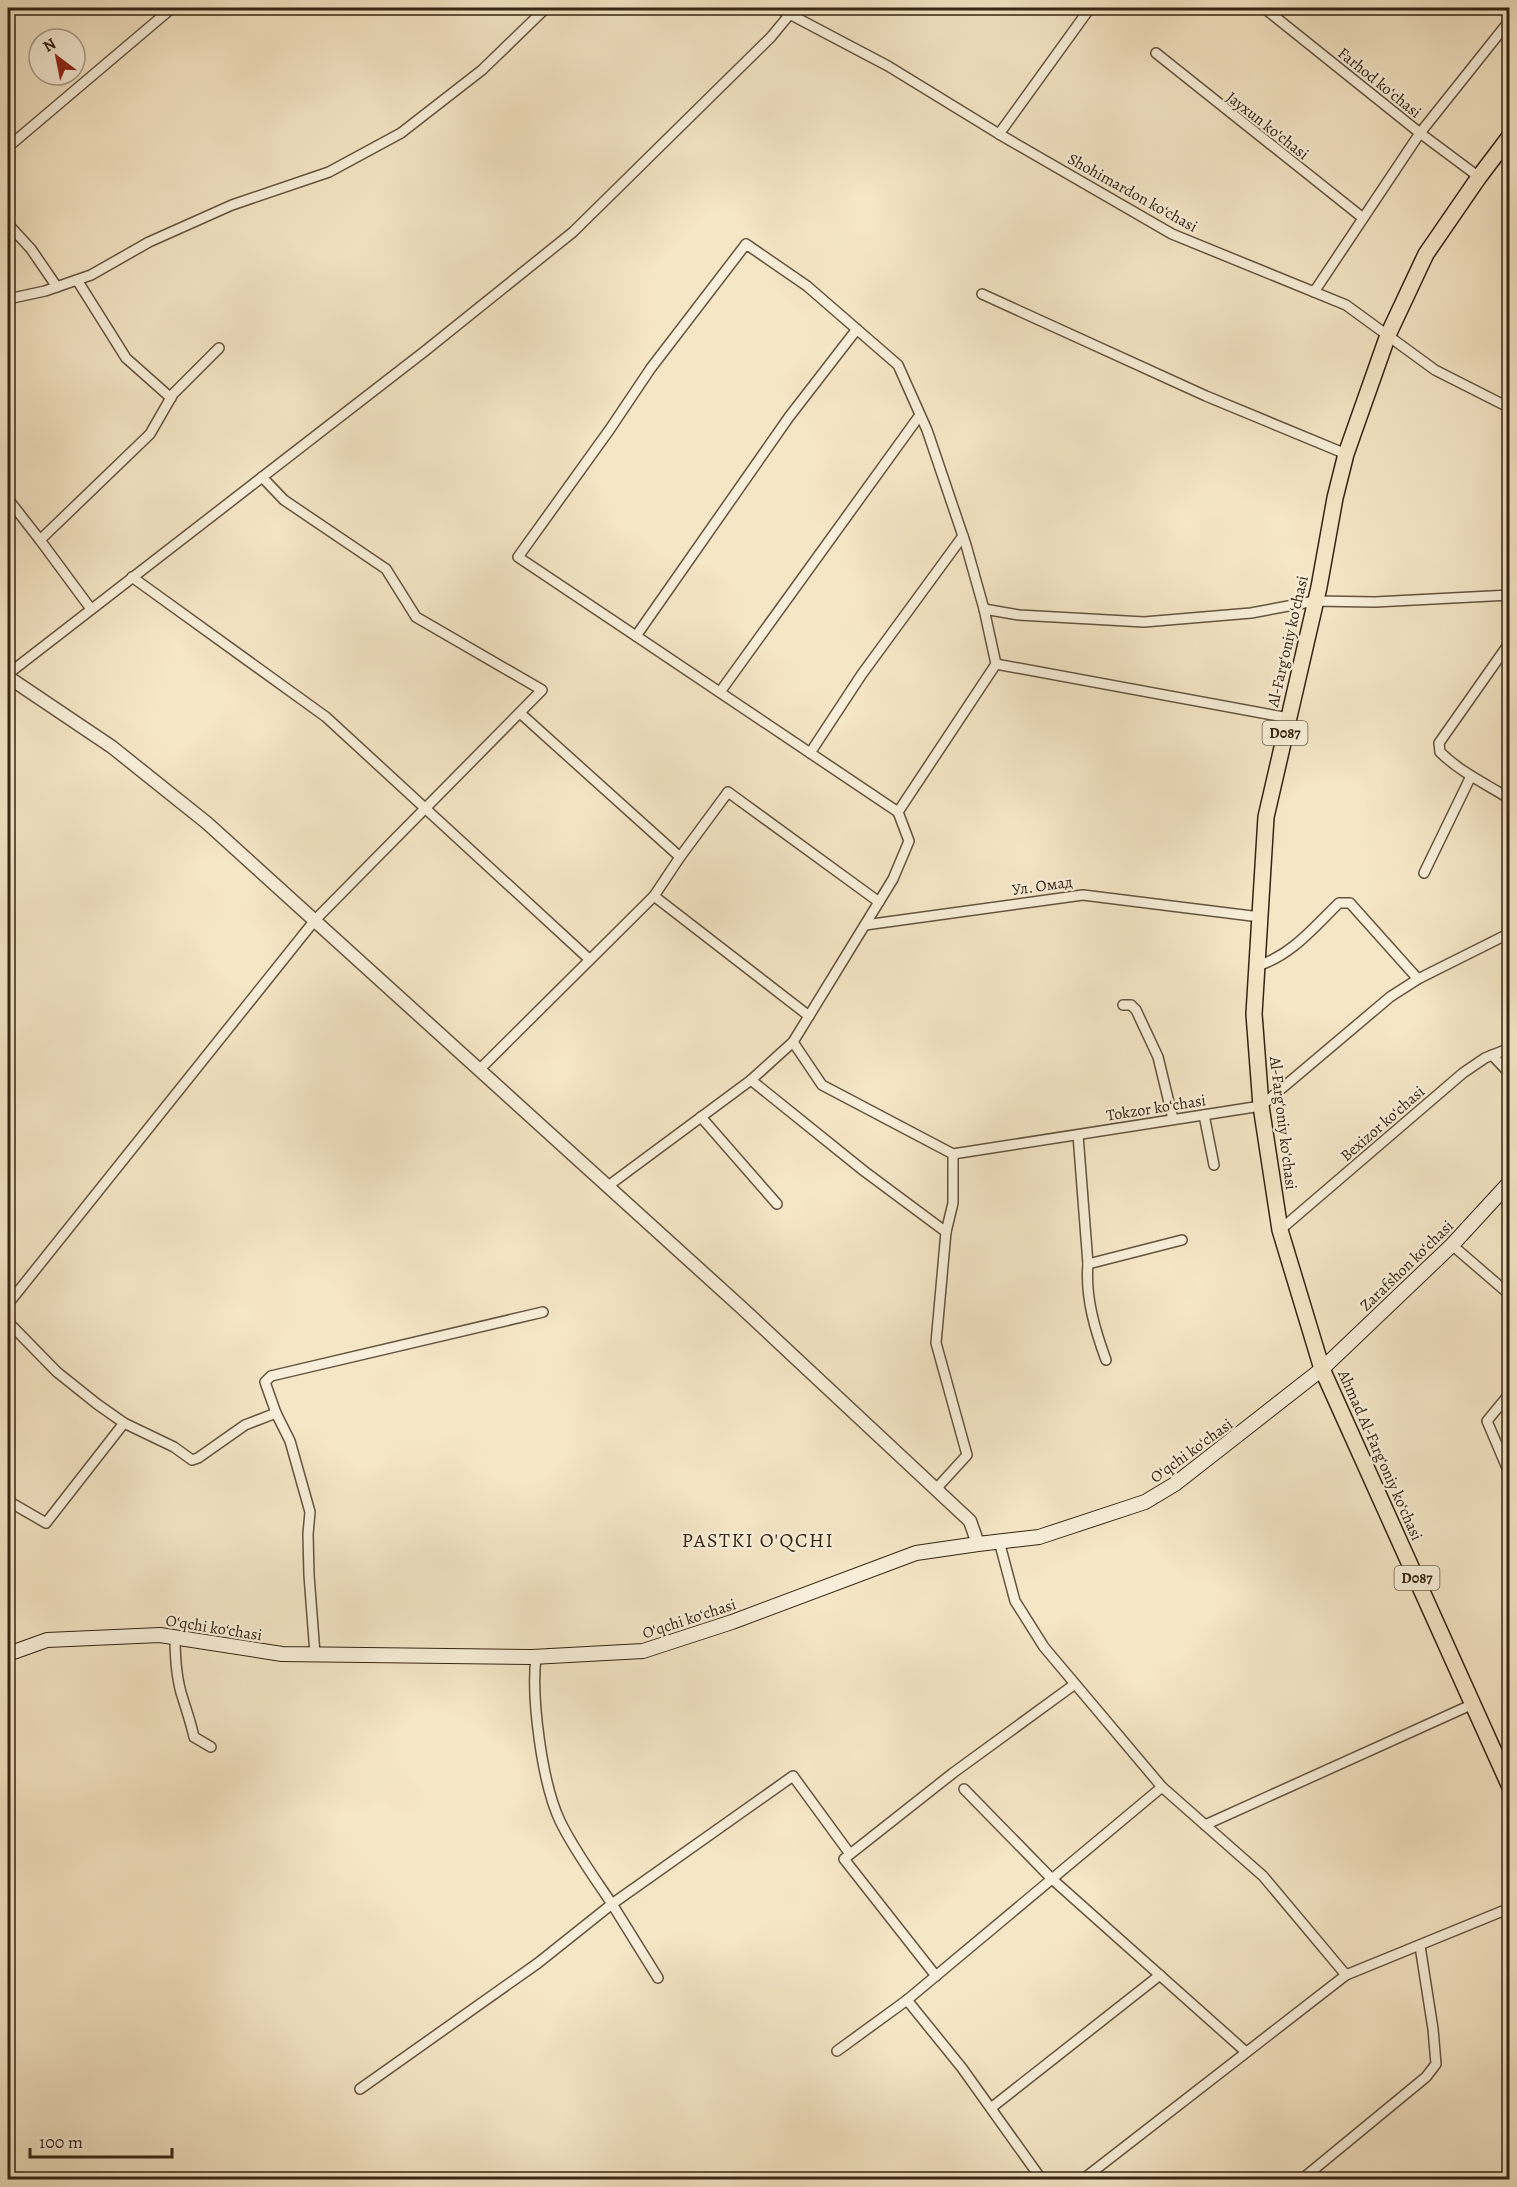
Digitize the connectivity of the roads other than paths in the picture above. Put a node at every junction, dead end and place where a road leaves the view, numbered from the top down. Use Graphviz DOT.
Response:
graph roads {
  1 [pos="172,8"];
  2 [pos="546,8"];
  3 [pos="778,8"];
  4 [pos="1090,8"];
  5 [pos="1264,8"];
  6 [pos="790,14"];
  7 [pos="1509,20"];
  8 [pos="1156,53"];
  9 [pos="1420,133"];
  10 [pos="999,134"];
  11 [pos="1509,136"];
  12 [pos="8,147"];
  13 [pos="1479,177"];
  14 [pos="1363,218"];
  15 [pos="8,224"];
  16 [pos="77,280"];
  17 [pos="57,287"];
  18 [pos="1314,292"];
  19 [pos="982,294"];
  20 [pos="8,299"];
  21 [pos="857,329"];
  22 [pos="1388,335"];
  23 [pos="219,348"];
  24 [pos="171,398"];
  25 [pos="1509,408"];
  26 [pos="920,415"];
  27 [pos="1346,454"];
  28 [pos="262,477"];
  29 [pos="8,499"];
  30 [pos="963,536"];
  31 [pos="40,540"];
  32 [pos="132,577"];
  33 [pos="1509,595"];
  34 [pos="1316,601"];
  35 [pos="91,609"];
  36 [pos="984,609"];
  37 [pos="636,636"];
  38 [pos="1509,642"];
  39 [pos="996,664"];
  40 [pos="8,676"];
  41 [pos="720,692"];
  42 [pos="520,712"];
  43 [pos="1289,718"];
  44 [pos="810,753"];
  45 [pos="1471,776"];
  46 [pos="1509,799"];
  47 [pos="426,808"];
  48 [pos="898,812"];
  49 [pos="680,856"];
  50 [pos="1424,873"];
  51 [pos="654,896"];
  52 [pos="879,902"];
  53 [pos="1260,917"];
  54 [pos="315,920"];
  55 [pos="865,925"];
  56 [pos="1509,933"];
  57 [pos="589,959"];
  58 [pos="1257,966"];
  59 [pos="1418,980"];
  60 [pos="1123,1005"];
  61 [pos="809,1016"];
  62 [pos="793,1042"];
  63 [pos="1509,1048"];
  64 [pos="1492,1055"];
  65 [pos="480,1069"];
  66 [pos="1509,1074"];
  67 [pos="751,1080"];
  68 [pos="1261,1106"];
  69 [pos="1204,1115"];
  70 [pos="701,1118"];
  71 [pos="1173,1119"];
  72 [pos="1078,1135"];
  73 [pos="953,1154"];
  74 [pos="1214,1165"];
  75 [pos="1509,1182"];
  76 [pos="608,1186"];
  77 [pos="777,1204"];
  78 [pos="1281,1230"];
  79 [pos="946,1232"];
  80 [pos="1182,1240"];
  81 [pos="1452,1245"];
  82 [pos="1088,1264"];
  83 [pos="1509,1295"];
  84 [pos="8,1304"];
  85 [pos="543,1312"];
  86 [pos="8,1323"];
  87 [pos="1106,1360"];
  88 [pos="1322,1369"];
  89 [pos="1509,1393"];
  90 [pos="276,1413"];
  91 [pos="124,1423"];
  92 [pos="1509,1475"];
  93 [pos="936,1489"];
  94 [pos="8,1501"];
  95 [pos="999,1541"];
  96 [pos="978,1544"];
  97 [pos="175,1637"];
  98 [pos="8,1654"];
  99 [pos="315,1654"];
  100 [pos="536,1657"];
  101 [pos="1075,1684"];
  102 [pos="1473,1704"];
  103 [pos="211,1747"];
  104 [pos="1509,1787"];
  105 [pos="1162,1788"];
  106 [pos="964,1789"];
  107 [pos="1204,1825"];
  108 [pos="850,1854"];
  109 [pos="1052,1879"];
  110 [pos="612,1904"];
  111 [pos="1509,1908"];
  112 [pos="1420,1946"];
  113 [pos="1160,1975"];
  114 [pos="1346,1975"];
  115 [pos="936,1976"];
  116 [pos="658,1978"];
  117 [pos="907,2000"];
  118 [pos="837,2051"];
  119 [pos="1246,2052"];
  120 [pos="360,2088"];
  121 [pos="991,2108"];
  122 [pos="1042,2180"];
  123 [pos="1082,2180"];
  124 [pos="1300,2180"];
  1 -- 12 [label="street"];
  2 -- 16 [label="street"];
  3 -- 6 [label="street, Shohimardon koʻchasi"];
  4 -- 10 [label="street"];
  5 -- 9 [label="street, Farhod koʻchasi"];
  6 -- 10 [label="street, Shohimardon koʻchasi"];
  6 -- 28 [label="street"];
  7 -- 9 [label="street"];
  8 -- 14 [label="street, Jayxun koʻchasi"];
  9 -- 13 [label="street, Farhod koʻchasi"];
  9 -- 14 [label="street"];
  10 -- 18 [label="street, Shohimardon koʻchasi"];
  11 -- 13 [label="main road, Al-Fargʻoniy koʻchasi / D087"];
  13 -- 22 [label="main road, Al-Fargʻoniy koʻchasi / D087"];
  14 -- 18 [label="street"];
  15 -- 17 [label="street"];
  16 -- 17 [label="street"];
  16 -- 24 [label="street"];
  17 -- 20 [label="street"];
  18 -- 22 [label="street, Shohimardon koʻchasi"];
  19 -- 27 [label="street"];
  21 -- 26 [label="street"];
  21 -- 37 [label="street"];
  21 -- 37 [label="street"];
  22 -- 25 [label="street, Shohimardon koʻchasi"];
  22 -- 27 [label="main road, Al-Fargʻoniy koʻchasi / D087"];
  23 -- 24 [label="street"];
  24 -- 31 [label="street"];
  26 -- 30 [label="street"];
  26 -- 41 [label="street"];
  27 -- 34 [label="main road, Al-Fargʻoniy koʻchasi / D087"];
  28 -- 32 [label="street"];
  28 -- 42 [label="street"];
  29 -- 31 [label="street"];
  30 -- 36 [label="street"];
  30 -- 44 [label="street"];
  31 -- 35 [label="street"];
  32 -- 35 [label="street"];
  32 -- 47 [label="street"];
  33 -- 34 [label="street"];
  34 -- 36 [label="street"];
  34 -- 43 [label="main road, Al-Fargʻoniy koʻchasi / D087"];
  35 -- 40 [label="street"];
  36 -- 39 [label="street"];
  37 -- 41 [label="street"];
  38 -- 45 [label="street"];
  39 -- 43 [label="street"];
  39 -- 48 [label="street"];
  40 -- 54 [label="street"];
  41 -- 44 [label="street"];
  42 -- 47 [label="street"];
  42 -- 49 [label="street"];
  43 -- 53 [label="main road, Al-Fargʻoniy koʻchasi / D087"];
  44 -- 48 [label="street"];
  45 -- 46 [label="street"];
  45 -- 50 [label="street"];
  47 -- 54 [label="street"];
  47 -- 57 [label="street"];
  48 -- 52 [label="street"];
  49 -- 51 [label="street"];
  49 -- 52 [label="street"];
  51 -- 57 [label="street"];
  51 -- 61 [label="street"];
  52 -- 55 [label="street"];
  53 -- 55 [label="street, Ул. Омад"];
  53 -- 58 [label="main road, Al-Fargʻoniy koʻchasi / D087"];
  54 -- 65 [label="street"];
  54 -- 84 [label="street"];
  55 -- 61 [label="street"];
  56 -- 59 [label="street"];
  57 -- 65 [label="street"];
  58 -- 59 [label="street"];
  58 -- 68 [label="main road, Al-Fargʻoniy koʻchasi / D087"];
  59 -- 68 [label="street"];
  60 -- 71 [label="street"];
  61 -- 62 [label="street"];
  62 -- 67 [label="street"];
  62 -- 73 [label="street"];
  63 -- 64 [label="street, Bexizor koʻchasi"];
  64 -- 66 [label="street"];
  64 -- 78 [label="street, Bexizor koʻchasi"];
  65 -- 76 [label="street"];
  67 -- 70 [label="street"];
  67 -- 79 [label="street"];
  68 -- 69 [label="street, Tokzor koʻchasi"];
  68 -- 78 [label="main road, Al-Fargʻoniy koʻchasi / D087"];
  69 -- 71 [label="street, Tokzor koʻchasi"];
  69 -- 74 [label="street"];
  70 -- 76 [label="street"];
  70 -- 77 [label="street"];
  71 -- 72 [label="street, Tokzor koʻchasi"];
  72 -- 73 [label="street, Tokzor koʻchasi"];
  72 -- 82 [label="street"];
  73 -- 79 [label="street"];
  75 -- 81 [label="main road, Zarafshon koʻchasi"];
  76 -- 93 [label="street"];
  78 -- 88 [label="main road, Al-Fargʻoniy koʻchasi / D087"];
  79 -- 93 [label="street"];
  80 -- 82 [label="street"];
  81 -- 83 [label="street"];
  81 -- 88 [label="main road, Zarafshon koʻchasi"];
  82 -- 87 [label="street"];
  85 -- 90 [label="street"];
  86 -- 91 [label="street"];
  88 -- 95 [label="main road, Oʻqchi koʻchasi"];
  88 -- 102 [label="main road, Ahmad Al-Fargʻoniy koʻchasi / D087"];
  89 -- 92 [label="street"];
  90 -- 91 [label="street"];
  90 -- 99 [label="street"];
  91 -- 94 [label="street"];
  93 -- 96 [label="street"];
  95 -- 96 [label="main road, Oʻqchi koʻchasi"];
  95 -- 101 [label="street"];
  96 -- 100 [label="main road, Oʻqchi koʻchasi"];
  97 -- 98 [label="main road, Oʻqchi koʻchasi"];
  97 -- 99 [label="main road, Oʻqchi koʻchasi"];
  97 -- 103 [label="street"];
  99 -- 100 [label="main road, Oʻqchi koʻchasi"];
  100 -- 110 [label="street"];
  101 -- 105 [label="street"];
  101 -- 108 [label="street"];
  102 -- 104 [label="main road, Ahmad Al-Fargʻoniy koʻchasi / D087"];
  102 -- 107 [label="street"];
  105 -- 107 [label="street"];
  105 -- 109 [label="street"];
  106 -- 109 [label="street"];
  107 -- 114 [label="street"];
  108 -- 110 [label="street"];
  108 -- 115 [label="street"];
  109 -- 113 [label="street"];
  109 -- 115 [label="street"];
  110 -- 116 [label="street"];
  110 -- 120 [label="street"];
  111 -- 112 [label="street"];
  112 -- 114 [label="street"];
  112 -- 124 [label="street"];
  113 -- 119 [label="street"];
  113 -- 121 [label="street"];
  114 -- 119 [label="street"];
  115 -- 117 [label="street"];
  117 -- 118 [label="street"];
  117 -- 121 [label="street"];
  119 -- 123 [label="street"];
  121 -- 122 [label="street"];
}
